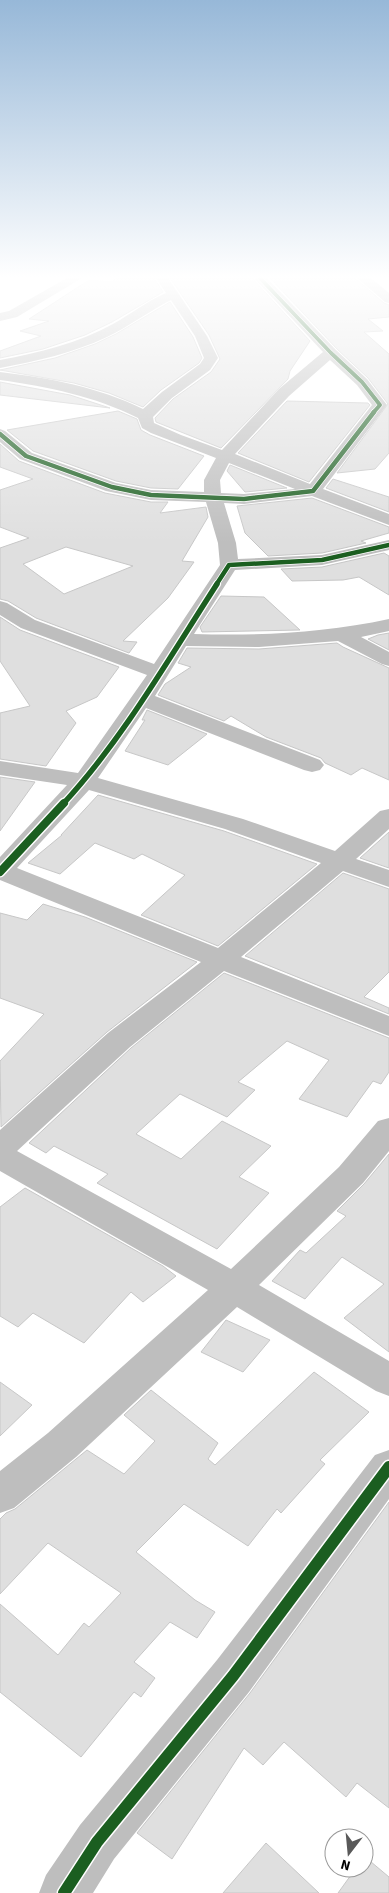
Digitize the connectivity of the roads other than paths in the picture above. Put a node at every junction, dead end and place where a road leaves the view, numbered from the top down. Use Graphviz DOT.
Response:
graph roads {
  1 [pos="205,366"];
  2 [pos="312,366"];
  3 [pos="345,366"];
  4 [pos="0,376"];
  5 [pos="145,416"];
  6 [pos="0,434"];
  7 [pos="226,456"];
  8 [pos="313,491"];
  9 [pos="214,497"];
  10 [pos="389,520"];
  11 [pos="389,545"];
  12 [pos="229,565"];
  13 [pos="0,608"];
  14 [pos="28,624"];
  15 [pos="389,625"];
  16 [pos="0,630"];
  17 [pos="342,635"];
  18 [pos="181,640"];
  19 [pos="389,660"];
  20 [pos="160,673"];
  21 [pos="142,699"];
  22 [pos="312,765"];
  23 [pos="0,768"];
  24 [pos="84,781"];
  25 [pos="389,816"];
  26 [pos="338,862"];
  27 [pos="1,872"];
  28 [pos="389,879"];
  29 [pos="222,959"];
  30 [pos="389,1027"];
  31 [pos="389,1129"];
  32 [pos="0,1148"];
  33 [pos="0,1156"];
  34 [pos="234,1288"];
  35 [pos="389,1380"];
  36 [pos="389,1467"];
  37 [pos="0,1495"];
  38 [pos="64,1893"];
  1 -- 5 [label="street"];
  2 -- 7 [label="street"];
  3 -- 8 [label="street"];
  4 -- 5 [label="street"];
  5 -- 7 [label="street"];
  6 -- 9 [label="street"];
  7 -- 8 [label="street"];
  7 -- 9 [label="street"];
  8 -- 9 [label="street"];
  8 -- 10 [label="street"];
  9 -- 12 [label="street"];
  11 -- 12 [label="street"];
  12 -- 18 [label="street"];
  13 -- 14 [label="street"];
  14 -- 16 [label="street"];
  14 -- 20 [label="street"];
  15 -- 17 [label="street"];
  17 -- 18 [label="street"];
  17 -- 19 [label="street"];
  18 -- 20 [label="street"];
  20 -- 21 [label="street"];
  21 -- 22 [label="street"];
  21 -- 24 [label="street"];
  23 -- 24 [label="street"];
  24 -- 26 [label="street"];
  24 -- 27 [label="street"];
  25 -- 26 [label="street"];
  26 -- 28 [label="street"];
  26 -- 29 [label="street"];
  27 -- 29 [label="street"];
  29 -- 30 [label="street"];
  29 -- 32 [label="street"];
  31 -- 34 [label="street"];
  33 -- 34 [label="street"];
  34 -- 35 [label="street"];
  34 -- 37 [label="street"];
  36 -- 38 [label="street"];
}
